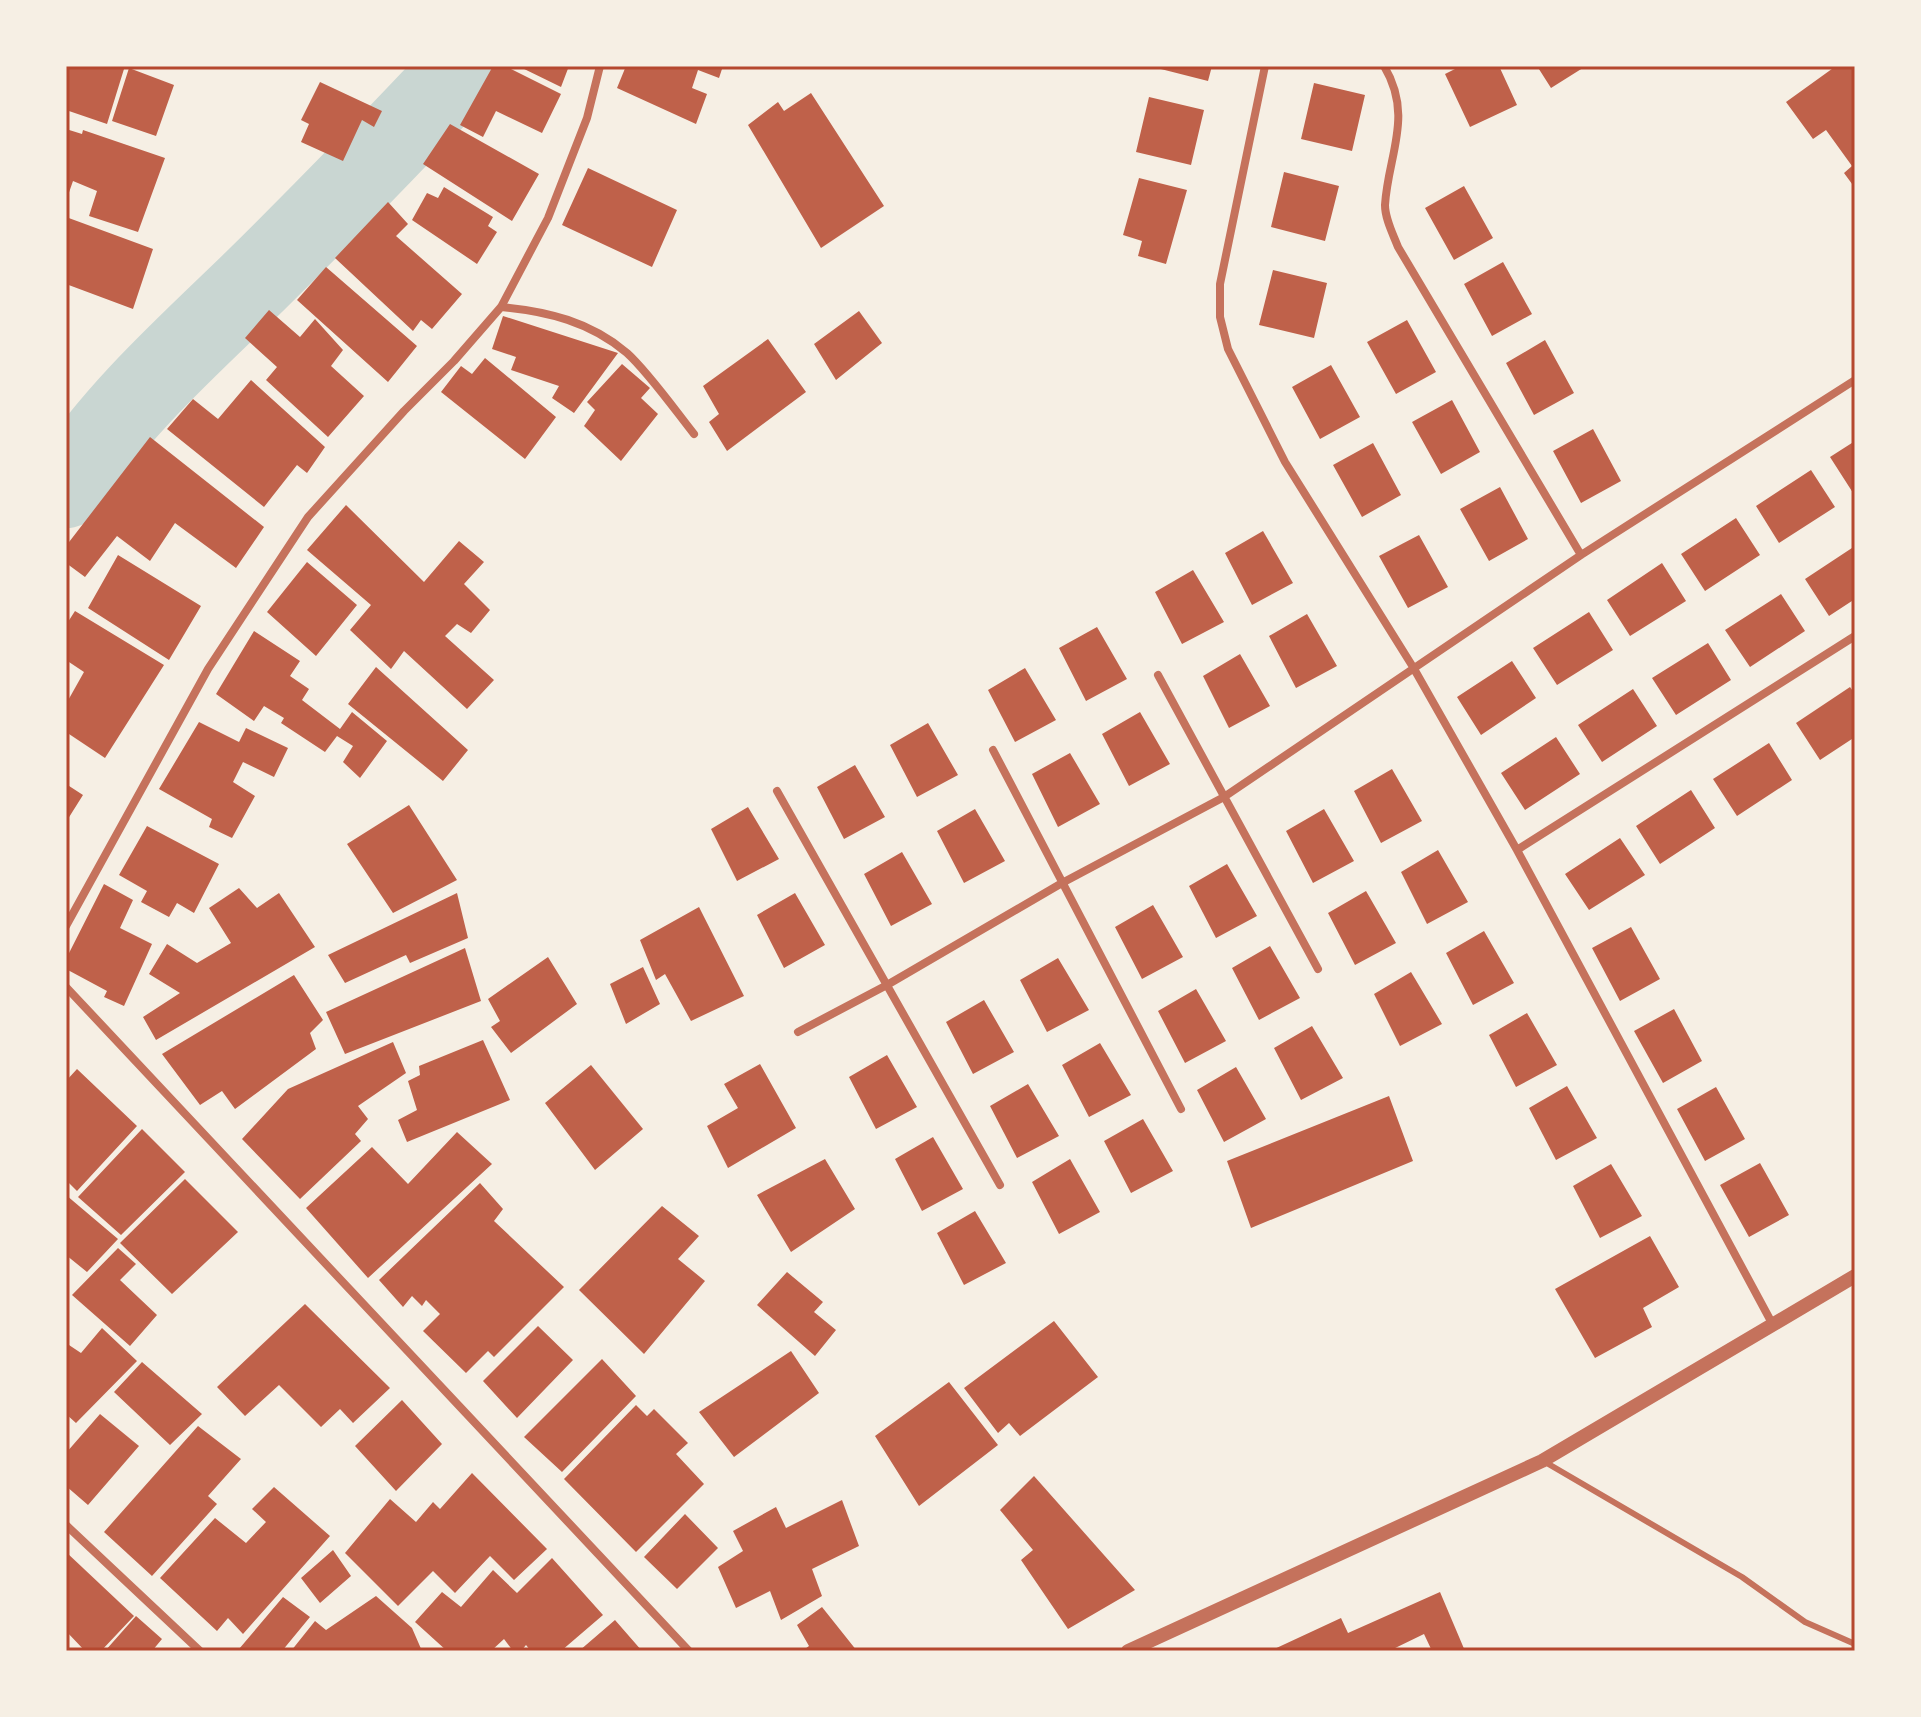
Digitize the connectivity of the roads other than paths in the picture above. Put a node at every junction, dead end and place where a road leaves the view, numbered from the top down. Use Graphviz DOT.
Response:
graph roads {
  1 [pos="600,66"];
  2 [pos="1265,66"];
  3 [pos="1384,66"];
  4 [pos="501,307"];
  5 [pos="1855,380"];
  6 [pos="694,434"];
  7 [pos="1581,555"];
  8 [pos="1855,636"];
  9 [pos="1413,667"];
  10 [pos="1158,675"];
  11 [pos="993,750"];
  12 [pos="777,791"];
  13 [pos="1224,797"];
  14 [pos="1517,850"];
  15 [pos="1062,883"];
  16 [pos="66,926"];
  17 [pos="1318,969"];
  18 [pos="887,985"];
  19 [pos="66,987"];
  20 [pos="798,1032"];
  21 [pos="1181,1109"];
  22 [pos="1000,1185"];
  23 [pos="1855,1276"];
  24 [pos="1773,1325"];
  25 [pos="1542,1461"];
  26 [pos="66,1525"];
  27 [pos="1855,1644"];
  28 [pos="200,1651"];
  29 [pos="689,1651"];
  30 [pos="1128,1651"];
  1 -- 4 [label="street"];
  2 -- 9 [label="street"];
  3 -- 7 [label="street"];
  4 -- 6 [label="street"];
  4 -- 16 [label="street"];
  5 -- 7 [label="street"];
  7 -- 9 [label="street"];
  8 -- 14 [label="street"];
  9 -- 13 [label="street"];
  9 -- 14 [label="street"];
  10 -- 13 [label="street"];
  11 -- 15 [label="street"];
  12 -- 18 [label="street"];
  13 -- 15 [label="street"];
  13 -- 17 [label="street"];
  14 -- 24 [label="street"];
  15 -- 18 [label="street"];
  15 -- 21 [label="street"];
  18 -- 20 [label="street"];
  18 -- 22 [label="street"];
  19 -- 29 [label="street"];
  23 -- 24 [label="street"];
  24 -- 25 [label="street"];
  25 -- 27 [label="lane"];
  25 -- 30 [label="street"];
  26 -- 28 [label="street"];
}
